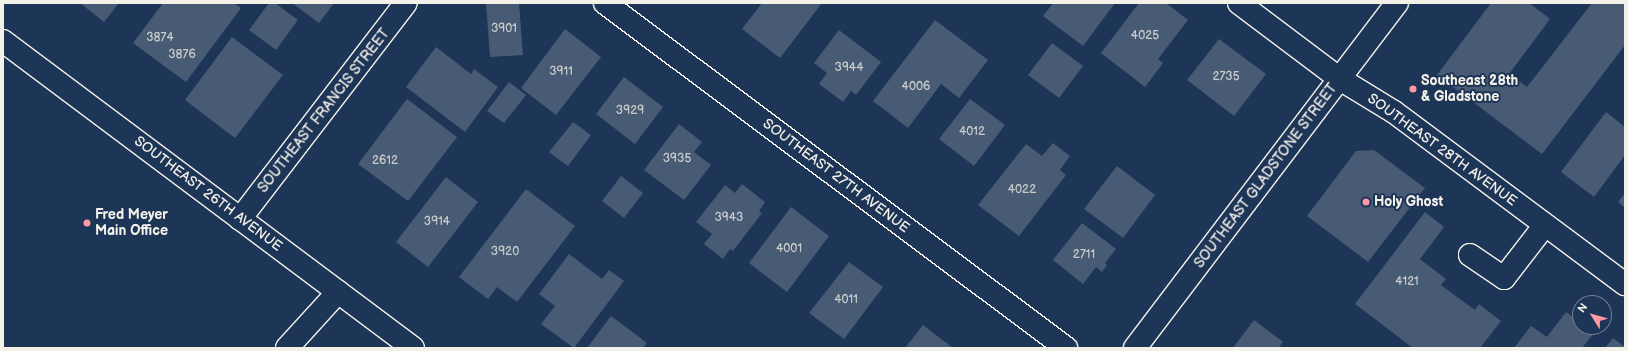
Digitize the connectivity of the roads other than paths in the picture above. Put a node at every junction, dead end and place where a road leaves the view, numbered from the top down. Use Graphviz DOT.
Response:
graph roads {
  1 [pos="406,3"];
  2 [pos="605,3"];
  3 [pos="1239,3"];
  4 [pos="1397,3"];
  5 [pos="3,41"];
  6 [pos="1340,79"];
  7 [pos="240,219"];
  8 [pos="1545,225"];
  9 [pos="1470,255"];
  10 [pos="1625,284"];
  11 [pos="338,292"];
  12 [pos="407,346"];
  13 [pos="287,348"];
  14 [pos="1066,348"];
  15 [pos="1135,348"];
  1 -- 7 [label="street, SOUTHEAST FRANCIS STREET"];
  2 -- 14 [label="street, SOUTHEAST 27TH AVENUE"];
  3 -- 6 [label="street, SOUTHEAST 28TH AVENUE"];
  4 -- 6 [label="street, SOUTHEAST GLADSTONE STREET"];
  5 -- 7 [label="street, SOUTHEAST 26TH AVENUE"];
  6 -- 8 [label="street, SOUTHEAST 28TH AVENUE"];
  6 -- 15 [label="street, SOUTHEAST GLADSTONE STREET"];
  7 -- 11 [label="street, SOUTHEAST 26TH AVENUE"];
  8 -- 9 [label="street"];
  8 -- 10 [label="street, SOUTHEAST 28TH AVENUE"];
  11 -- 12 [label="street, SOUTHEAST 26TH AVENUE"];
  11 -- 13 [label="street"];
}
